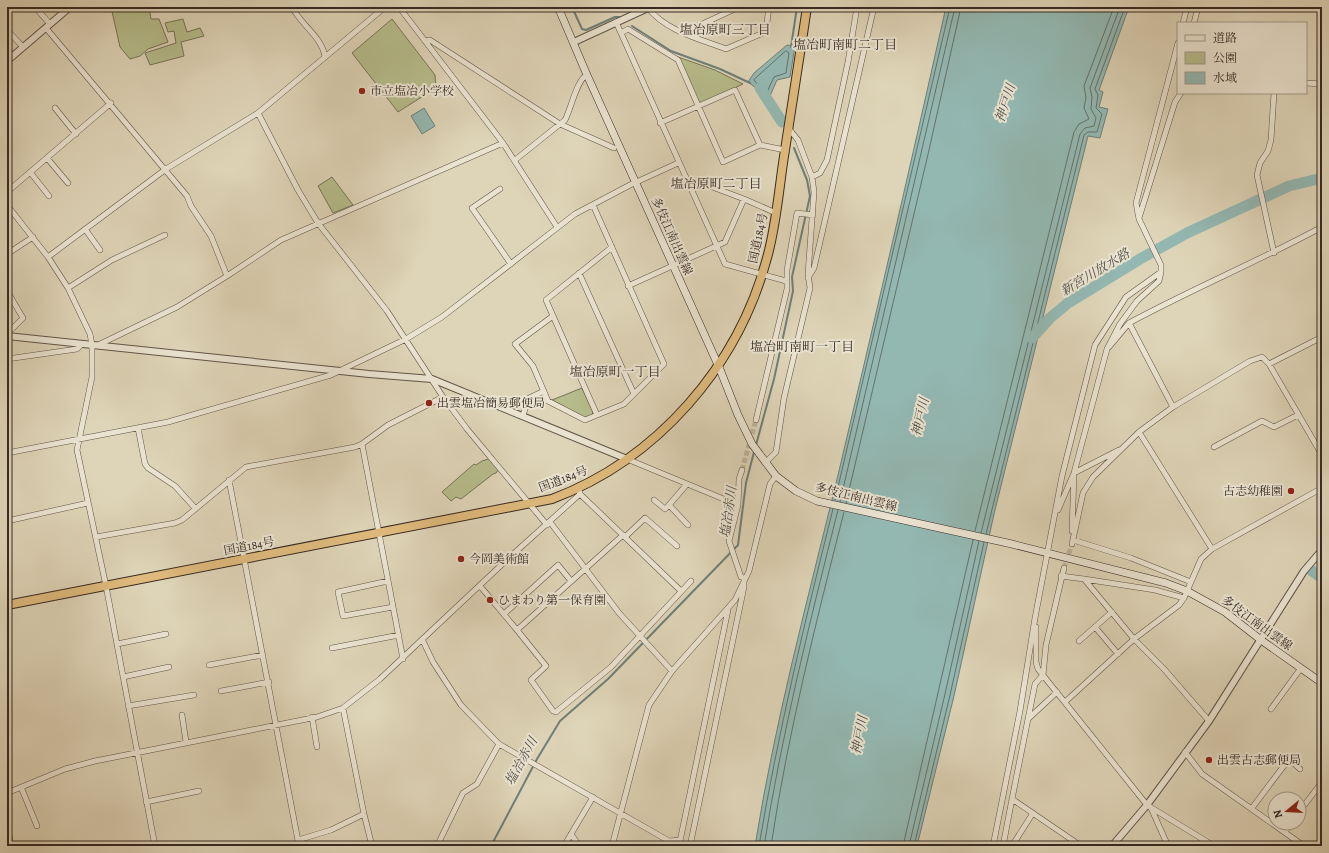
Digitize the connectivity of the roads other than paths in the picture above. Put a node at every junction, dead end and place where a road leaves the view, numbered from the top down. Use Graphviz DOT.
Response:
graph roads {
  1 [pos="35,7"];
  2 [pos="70,7"];
  3 [pos="292,7"];
  4 [pos="385,7"];
  5 [pos="399,7"];
  6 [pos="558,7"];
  7 [pos="739,7"];
  8 [pos="769,7"];
  9 [pos="807,7"];
  10 [pos="857,7"];
  11 [pos="874,7"];
  12 [pos="1187,7"];
  13 [pos="1198,7"];
  14 [pos="649,8"];
  15 [pos="616,22"];
  16 [pos="1183,22"];
  17 [pos="1194,22"];
  18 [pos="48,26"];
  19 [pos="7,30"];
  20 [pos="621,33"];
  21 [pos="683,33"];
  22 [pos="425,41"];
  23 [pos="574,42"];
  24 [pos="23,47"];
  25 [pos="1177,47"];
  26 [pos="325,56"];
  27 [pos="7,61"];
  28 [pos="587,75"];
  29 [pos="1307,83"];
  30 [pos="1322,84"];
  31 [pos="1177,94"];
  32 [pos="1180,94"];
  33 [pos="1274,94"];
  34 [pos="1175,102"];
  35 [pos="111,103"];
  36 [pos="698,107"];
  37 [pos="55,108"];
  38 [pos="258,113"];
  39 [pos="660,123"];
  40 [pos="560,124"];
  41 [pos="789,129"];
  42 [pos="76,134"];
  43 [pos="503,143"];
  44 [pos="760,145"];
  45 [pos="614,148"];
  46 [pos="785,150"];
  47 [pos="47,158"];
  48 [pos="515,160"];
  49 [pos="678,163"];
  50 [pos="166,169"];
  51 [pos="30,172"];
  52 [pos="812,177"];
  53 [pos="636,182"];
  54 [pos="68,183"];
  55 [pos="688,185"];
  56 [pos="500,189"];
  57 [pos="7,192"];
  58 [pos="49,196"];
  59 [pos="744,199"];
  60 [pos="7,205"];
  61 [pos="593,205"];
  62 [pos="776,213"];
  63 [pos="811,215"];
  64 [pos="1139,219"];
  65 [pos="318,223"];
  66 [pos="557,227"];
  67 [pos="1322,227"];
  68 [pos="85,230"];
  69 [pos="165,235"];
  70 [pos="33,237"];
  71 [pos="612,247"];
  72 [pos="716,247"];
  73 [pos="100,250"];
  74 [pos="1274,253"];
  75 [pos="7,254"];
  76 [pos="48,257"];
  77 [pos="511,264"];
  78 [pos="673,266"];
  79 [pos="1161,272"];
  80 [pos="579,273"];
  81 [pos="762,275"];
  82 [pos="227,276"];
  83 [pos="808,278"];
  84 [pos="786,281"];
  85 [pos="628,286"];
  86 [pos="68,288"];
  87 [pos="7,291"];
  88 [pos="553,316"];
  89 [pos="1129,323"];
  90 [pos="7,335"];
  91 [pos="1322,337"];
  92 [pos="406,339"];
  93 [pos="82,344"];
  94 [pos="95,345"];
  95 [pos="1107,349"];
  96 [pos="7,359"];
  97 [pos="1269,364"];
  98 [pos="719,367"];
  99 [pos="339,370"];
  100 [pos="432,379"];
  101 [pos="544,391"];
  102 [pos="634,394"];
  103 [pos="443,397"];
  104 [pos="1173,407"];
  105 [pos="523,415"];
  106 [pos="597,415"];
  107 [pos="1298,415"];
  108 [pos="756,420"];
  109 [pos="138,428"];
  110 [pos="1139,432"];
  111 [pos="1322,440"];
  112 [pos="77,441"];
  113 [pos="362,444"];
  114 [pos="1316,445"];
  115 [pos="1125,446"];
  116 [pos="1214,447"];
  117 [pos="7,453"];
  118 [pos="1322,454"];
  119 [pos="627,459"];
  120 [pos="765,464"];
  121 [pos="742,470"];
  122 [pos="1074,473"];
  123 [pos="776,476"];
  124 [pos="229,480"];
  125 [pos="687,484"];
  126 [pos="1322,488"];
  127 [pos="580,491"];
  128 [pos="654,500"];
  129 [pos="88,503"];
  130 [pos="531,504"];
  131 [pos="669,505"];
  132 [pos="738,505"];
  133 [pos="195,508"];
  134 [pos="1054,518"];
  135 [pos="7,522"];
  136 [pos="548,523"];
  137 [pos="688,525"];
  138 [pos="378,534"];
  139 [pos="624,536"];
  140 [pos="96,537"];
  141 [pos="1073,540"];
  142 [pos="677,546"];
  143 [pos="1212,549"];
  144 [pos="1322,550"];
  145 [pos="1048,553"];
  146 [pos="244,559"];
  147 [pos="1064,568"];
  148 [pos="585,569"];
  149 [pos="1061,576"];
  150 [pos="744,578"];
  151 [pos="1084,579"];
  152 [pos="571,581"];
  153 [pos="691,581"];
  154 [pos="388,582"];
  155 [pos="1191,582"];
  156 [pos="106,586"];
  157 [pos="480,586"];
  158 [pos="681,591"];
  159 [pos="1185,595"];
  160 [pos="7,605"];
  161 [pos="393,606"];
  162 [pos="728,609"];
  163 [pos="1112,612"];
  164 [pos="504,614"];
  165 [pos="1035,618"];
  166 [pos="1095,627"];
  167 [pos="517,630"];
  168 [pos="166,634"];
  169 [pos="399,635"];
  170 [pos="640,636"];
  171 [pos="1134,639"];
  172 [pos="1261,640"];
  173 [pos="422,641"];
  174 [pos="1079,641"];
  175 [pos="117,644"];
  176 [pos="332,648"];
  177 [pos="1118,654"];
  178 [pos="263,655"];
  179 [pos="403,659"];
  180 [pos="209,665"];
  181 [pos="169,667"];
  182 [pos="1301,668"];
  183 [pos="672,672"];
  184 [pos="1042,676"];
  185 [pos="123,677"];
  186 [pos="269,682"];
  187 [pos="1322,683"];
  188 [pos="221,691"];
  189 [pos="1057,692"];
  190 [pos="194,695"];
  191 [pos="1065,702"];
  192 [pos="128,706"];
  193 [pos="343,708"];
  194 [pos="1271,709"];
  195 [pos="182,715"];
  196 [pos="312,718"];
  197 [pos="1028,720"];
  198 [pos="1209,721"];
  199 [pos="277,725"];
  200 [pos="186,742"];
  201 [pos="499,744"];
  202 [pos="318,747"];
  203 [pos="136,752"];
  204 [pos="1185,752"];
  205 [pos="1300,768"];
  206 [pos="1322,782"];
  207 [pos="21,787"];
  208 [pos="199,791"];
  209 [pos="7,793"];
  210 [pos="593,797"];
  211 [pos="1012,799"];
  212 [pos="146,802"];
  213 [pos="1307,802"];
  214 [pos="1149,807"];
  215 [pos="1252,808"];
  216 [pos="621,813"];
  217 [pos="1033,813"];
  218 [pos="364,814"];
  219 [pos="7,824"];
  220 [pos="37,826"];
  221 [pos="1285,832"];
  222 [pos="571,834"];
  223 [pos="680,840"];
  224 [pos="298,843"];
  225 [pos="11,846"];
  226 [pos="155,846"];
  227 [pos="372,846"];
  228 [pos="437,846"];
  229 [pos="564,846"];
  230 [pos="579,846"];
  231 [pos="612,846"];
  232 [pos="679,846"];
  233 [pos="690,846"];
  234 [pos="993,846"];
  235 [pos="1003,846"];
  236 [pos="1012,846"];
  237 [pos="1081,846"];
  238 [pos="1112,846"];
  239 [pos="1168,846"];
  240 [pos="1214,846"];
  241 [pos="1304,846"];
  1 -- 18 [label="street"];
  2 -- 18 [label="street"];
  3 -- 26 [label="street"];
  4 -- 26 [label="street"];
  5 -- 22 [label="street"];
  6 -- 23 [label="main road, 多伎江南出雲線"];
  7 -- 21 [label="street"];
  8 -- 21 [label="street"];
  9 -- 41 [label="highway, 国道184号"];
  10 -- 52 [label="street"];
  11 -- 83 [label="street"];
  12 -- 16 [label="street"];
  13 -- 17 [label="street"];
  14 -- 15 [label="street"];
  14 -- 21 [label="street"];
  15 -- 20 [label="street"];
  15 -- 23 [label="street"];
  18 -- 24 [label="street"];
  18 -- 35 [label="street"];
  19 -- 24 [label="street"];
  20 -- 36 [label="street"];
  20 -- 39 [label="street"];
  22 -- 40 [label="street"];
  22 -- 43 [label="street"];
  23 -- 28 [label="main road, 多伎江南出雲線"];
  24 -- 27 [label="street"];
  25 -- 64 [label="street"];
  26 -- 38 [label="street"];
  28 -- 40 [label="street"];
  28 -- 53 [label="main road, 多伎江南出雲線"];
  29 -- 30 [label="street"];
  31 -- 34 [label="street"];
  32 -- 34 [label="street"];
  33 -- 74 [label="street"];
  34 -- 64 [label="street"];
  35 -- 42 [label="street"];
  35 -- 50 [label="street"];
  36 -- 39 [label="street"];
  36 -- 44 [label="street"];
  36 -- 44 [label="street"];
  37 -- 42 [label="street"];
  38 -- 50 [label="street"];
  38 -- 65 [label="street"];
  39 -- 49 [label="street"];
  40 -- 45 [label="street"];
  40 -- 48 [label="street"];
  41 -- 46 [label="highway, 国道184号"];
  41 -- 52 [label="street"];
  42 -- 47 [label="street"];
  43 -- 48 [label="street"];
  43 -- 65 [label="street"];
  44 -- 46 [label="street"];
  46 -- 62 [label="highway, 国道184号"];
  47 -- 51 [label="street"];
  47 -- 54 [label="street"];
  48 -- 66 [label="street"];
  49 -- 53 [label="street"];
  49 -- 55 [label="street"];
  50 -- 68 [label="street"];
  50 -- 82 [label="street"];
  51 -- 57 [label="street"];
  51 -- 58 [label="street"];
  52 -- 63 [label="street"];
  53 -- 61 [label="street"];
  53 -- 78 [label="main road, 多伎江南出雲線"];
  55 -- 59 [label="street"];
  55 -- 72 [label="street"];
  56 -- 77 [label="street"];
  59 -- 62 [label="street"];
  59 -- 72 [label="street"];
  60 -- 70 [label="street"];
  61 -- 66 [label="street"];
  61 -- 71 [label="street"];
  62 -- 81 [label="highway, 国道184号"];
  63 -- 83 [label="street"];
  63 -- 84 [label="street"];
  64 -- 79 [label="street"];
  65 -- 82 [label="street"];
  65 -- 92 [label="street"];
  66 -- 77 [label="street"];
  67 -- 74 [label="street"];
  68 -- 73 [label="street"];
  68 -- 76 [label="street"];
  69 -- 86 [label="street"];
  70 -- 75 [label="street"];
  70 -- 76 [label="street"];
  71 -- 80 [label="street"];
  71 -- 85 [label="street"];
  72 -- 78 [label="street"];
  72 -- 81 [label="street"];
  74 -- 89 [label="street"];
  76 -- 86 [label="street"];
  77 -- 92 [label="street"];
  78 -- 85 [label="street"];
  78 -- 98 [label="main road, 多伎江南出雲線"];
  79 -- 95 [label="street"];
  79 -- 134 [label="street"];
  80 -- 88 [label="street"];
  80 -- 102 [label="street"];
  81 -- 84 [label="street"];
  81 -- 98 [label="highway, 国道184号"];
  82 -- 94 [label="street"];
  83 -- 120 [label="street"];
  84 -- 108 [label="street"];
  85 -- 102 [label="street"];
  86 -- 94 [label="street"];
  87 -- 90 [label="street"];
  88 -- 101 [label="street"];
  88 -- 106 [label="street"];
  89 -- 95 [label="street"];
  89 -- 104 [label="street"];
  90 -- 93 [label="street"];
  91 -- 97 [label="street"];
  92 -- 99 [label="street"];
  92 -- 100 [label="street"];
  93 -- 94 [label="street"];
  93 -- 96 [label="street"];
  94 -- 99 [label="street"];
  94 -- 112 [label="street"];
  95 -- 122 [label="street"];
  97 -- 104 [label="street"];
  97 -- 107 [label="street"];
  98 -- 119 [label="highway, 国道184号"];
  98 -- 120 [label="main road, 多伎江南出雲線"];
  99 -- 100 [label="street"];
  99 -- 109 [label="street"];
  100 -- 103 [label="street"];
  100 -- 105 [label="street"];
  101 -- 105 [label="street"];
  101 -- 106 [label="street"];
  102 -- 106 [label="street"];
  103 -- 113 [label="street"];
  103 -- 130 [label="street"];
  104 -- 110 [label="street"];
  105 -- 119 [label="street"];
  107 -- 114 [label="street"];
  107 -- 116 [label="street"];
  109 -- 112 [label="street"];
  109 -- 133 [label="street"];
  110 -- 115 [label="street"];
  110 -- 143 [label="street"];
  111 -- 114 [label="street"];
  112 -- 117 [label="street"];
  112 -- 129 [label="street"];
  113 -- 124 [label="street"];
  113 -- 138 [label="street"];
  114 -- 118 [label="street"];
  115 -- 122 [label="street"];
  115 -- 141 [label="street"];
  119 -- 125 [label="street"];
  119 -- 127 [label="highway, 国道184号"];
  120 -- 123 [label="main road, 多伎江南出雲線"];
  121 -- 132 [label="street"];
  122 -- 134 [label="street"];
  122 -- 141 [label="street"];
  123 -- 145 [label="main road, 多伎江南出雲線"];
  123 -- 150 [label="street"];
  124 -- 133 [label="street"];
  124 -- 146 [label="street"];
  125 -- 131 [label="street"];
  125 -- 132 [label="street"];
  126 -- 143 [label="street"];
  127 -- 130 [label="highway, 国道184号"];
  127 -- 136 [label="street"];
  127 -- 139 [label="street"];
  128 -- 131 [label="street"];
  129 -- 135 [label="street"];
  129 -- 140 [label="street"];
  130 -- 136 [label="street"];
  130 -- 138 [label="highway, 国道184号"];
  131 -- 137 [label="street"];
  132 -- 150 [label="street"];
  133 -- 140 [label="street"];
  134 -- 145 [label="street"];
  136 -- 148 [label="street"];
  136 -- 157 [label="street"];
  138 -- 146 [label="highway, 国道184号"];
  138 -- 154 [label="street"];
  139 -- 142 [label="street"];
  139 -- 148 [label="street"];
  139 -- 158 [label="street"];
  140 -- 156 [label="street"];
  141 -- 155 [label="street"];
  143 -- 155 [label="street"];
  144 -- 172 [label="street"];
  145 -- 159 [label="main road, 多伎江南出雲線"];
  145 -- 165 [label="street"];
  146 -- 156 [label="highway, 国道184号"];
  146 -- 178 [label="street"];
  147 -- 149 [label="street"];
  148 -- 152 [label="street"];
  148 -- 170 [label="street"];
  149 -- 151 [label="street"];
  149 -- 184 [label="street"];
  150 -- 162 [label="street"];
  150 -- 233 [label="street"];
  151 -- 159 [label="street"];
  151 -- 163 [label="street"];
  152 -- 164 [label="street"];
  152 -- 167 [label="street"];
  153 -- 158 [label="street"];
  154 -- 161 [label="street"];
  154 -- 161 [label="street"];
  155 -- 159 [label="street"];
  156 -- 160 [label="highway, 国道184号"];
  156 -- 175 [label="street"];
  157 -- 164 [label="street"];
  157 -- 173 [label="street"];
  158 -- 170 [label="street"];
  159 -- 171 [label="street"];
  159 -- 172 [label="main road, 多伎江南出雲線"];
  161 -- 169 [label="street"];
  162 -- 183 [label="street"];
  162 -- 223 [label="street"];
  163 -- 166 [label="street"];
  163 -- 171 [label="street"];
  164 -- 167 [label="street"];
  165 -- 184 [label="street"];
  165 -- 234 [label="street"];
  166 -- 174 [label="street"];
  166 -- 177 [label="street"];
  167 -- 170 [label="street"];
  168 -- 175 [label="street"];
  169 -- 176 [label="street"];
  169 -- 179 [label="street"];
  170 -- 183 [label="street"];
  171 -- 177 [label="street"];
  171 -- 198 [label="street"];
  172 -- 182 [label="main road, 多伎江南出雲線"];
  172 -- 198 [label="street"];
  173 -- 179 [label="street"];
  173 -- 201 [label="street"];
  175 -- 185 [label="street"];
  177 -- 191 [label="street"];
  178 -- 180 [label="street"];
  178 -- 186 [label="street"];
  179 -- 193 [label="street"];
  181 -- 185 [label="street"];
  182 -- 187 [label="main road, 多伎江南出雲線"];
  182 -- 194 [label="street"];
  183 -- 216 [label="street"];
  184 -- 189 [label="street"];
  184 -- 197 [label="street"];
  185 -- 192 [label="street"];
  186 -- 188 [label="street"];
  186 -- 199 [label="street"];
  189 -- 191 [label="street"];
  189 -- 197 [label="street"];
  190 -- 192 [label="street"];
  191 -- 214 [label="street"];
  192 -- 203 [label="street"];
  193 -- 196 [label="street"];
  193 -- 218 [label="street"];
  195 -- 200 [label="street"];
  196 -- 199 [label="street"];
  196 -- 202 [label="street"];
  197 -- 211 [label="street"];
  198 -- 204 [label="street"];
  199 -- 200 [label="street"];
  199 -- 224 [label="street"];
  200 -- 203 [label="street"];
  201 -- 210 [label="street"];
  201 -- 228 [label="street"];
  203 -- 207 [label="street"];
  203 -- 212 [label="street"];
  204 -- 214 [label="street"];
  204 -- 215 [label="street"];
  205 -- 215 [label="street"];
  206 -- 213 [label="street"];
  207 -- 209 [label="street"];
  207 -- 220 [label="street"];
  208 -- 212 [label="street"];
  210 -- 216 [label="street"];
  210 -- 222 [label="street"];
  211 -- 217 [label="street"];
  211 -- 235 [label="street"];
  212 -- 226 [label="street"];
  214 -- 238 [label="street"];
  214 -- 239 [label="street"];
  214 -- 240 [label="street"];
  215 -- 221 [label="street"];
  216 -- 223 [label="street"];
  216 -- 231 [label="street"];
  217 -- 236 [label="street"];
  217 -- 237 [label="street"];
  218 -- 224 [label="street"];
  218 -- 227 [label="street"];
  219 -- 225 [label="street"];
  221 -- 241 [label="street"];
  222 -- 229 [label="street"];
  222 -- 230 [label="street"];
  223 -- 232 [label="street"];
}
